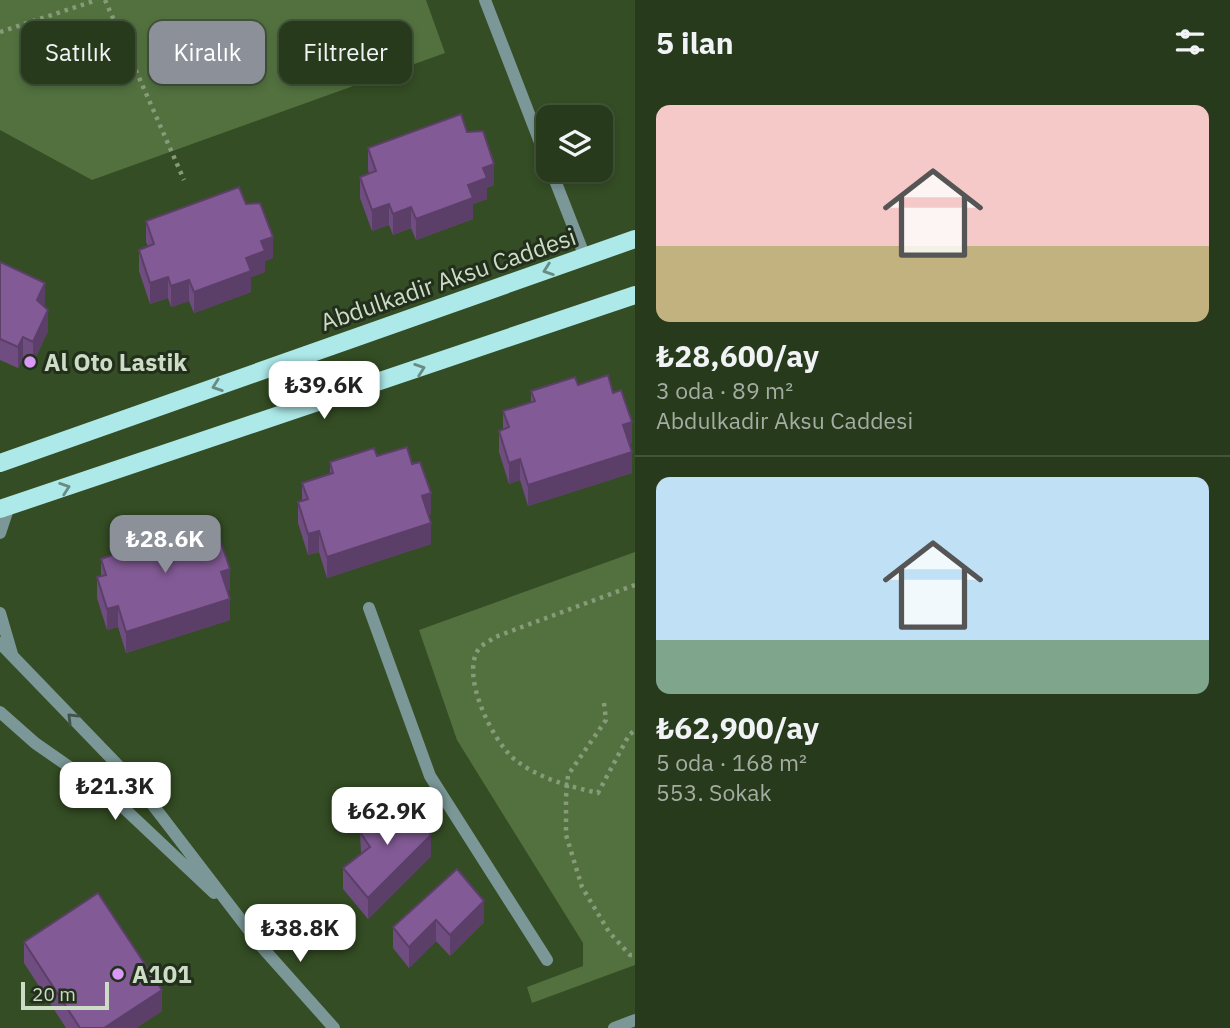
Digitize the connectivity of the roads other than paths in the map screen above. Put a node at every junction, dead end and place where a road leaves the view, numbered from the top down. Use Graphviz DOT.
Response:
graph roads {
  1 [pos="485,0"];
  2 [pos="536,132"];
  3 [pos="556,182"];
  4 [pos="635,239"];
  5 [pos="585,257"];
  6 [pos="635,295"];
  7 [pos="0,463"];
  8 [pos="4,508"];
  9 [pos="0,533"];
  10 [pos="369,608"];
  11 [pos="0,613"];
  12 [pos="0,643"];
  13 [pos="14,661"];
  14 [pos="0,712"];
  15 [pos="242,920"];
  16 [pos="547,960"];
  17 [pos="635,1020"];
  18 [pos="334,1028"];
  19 [pos="614,1028"];
  1 -- 2 [label="street"];
  3 -- 5 [label="street"];
  4 -- 5 [label="main road, Abdulkadir Aksu Caddesi"];
  5 -- 7 [label="main road, Abdulkadir Aksu Caddesi, one-way"];
  8 -- 6 [label="main road, one-way"];
  8 -- 9 [label="street"];
  10 -- 16 [label="street"];
  11 -- 13 [label="street"];
  12 -- 13 [label="street"];
  15 -- 13 [label="street, one-way"];
  14 -- 15 [label="street"];
  15 -- 18 [label="street"];
  17 -- 19 [label="street"];
}
